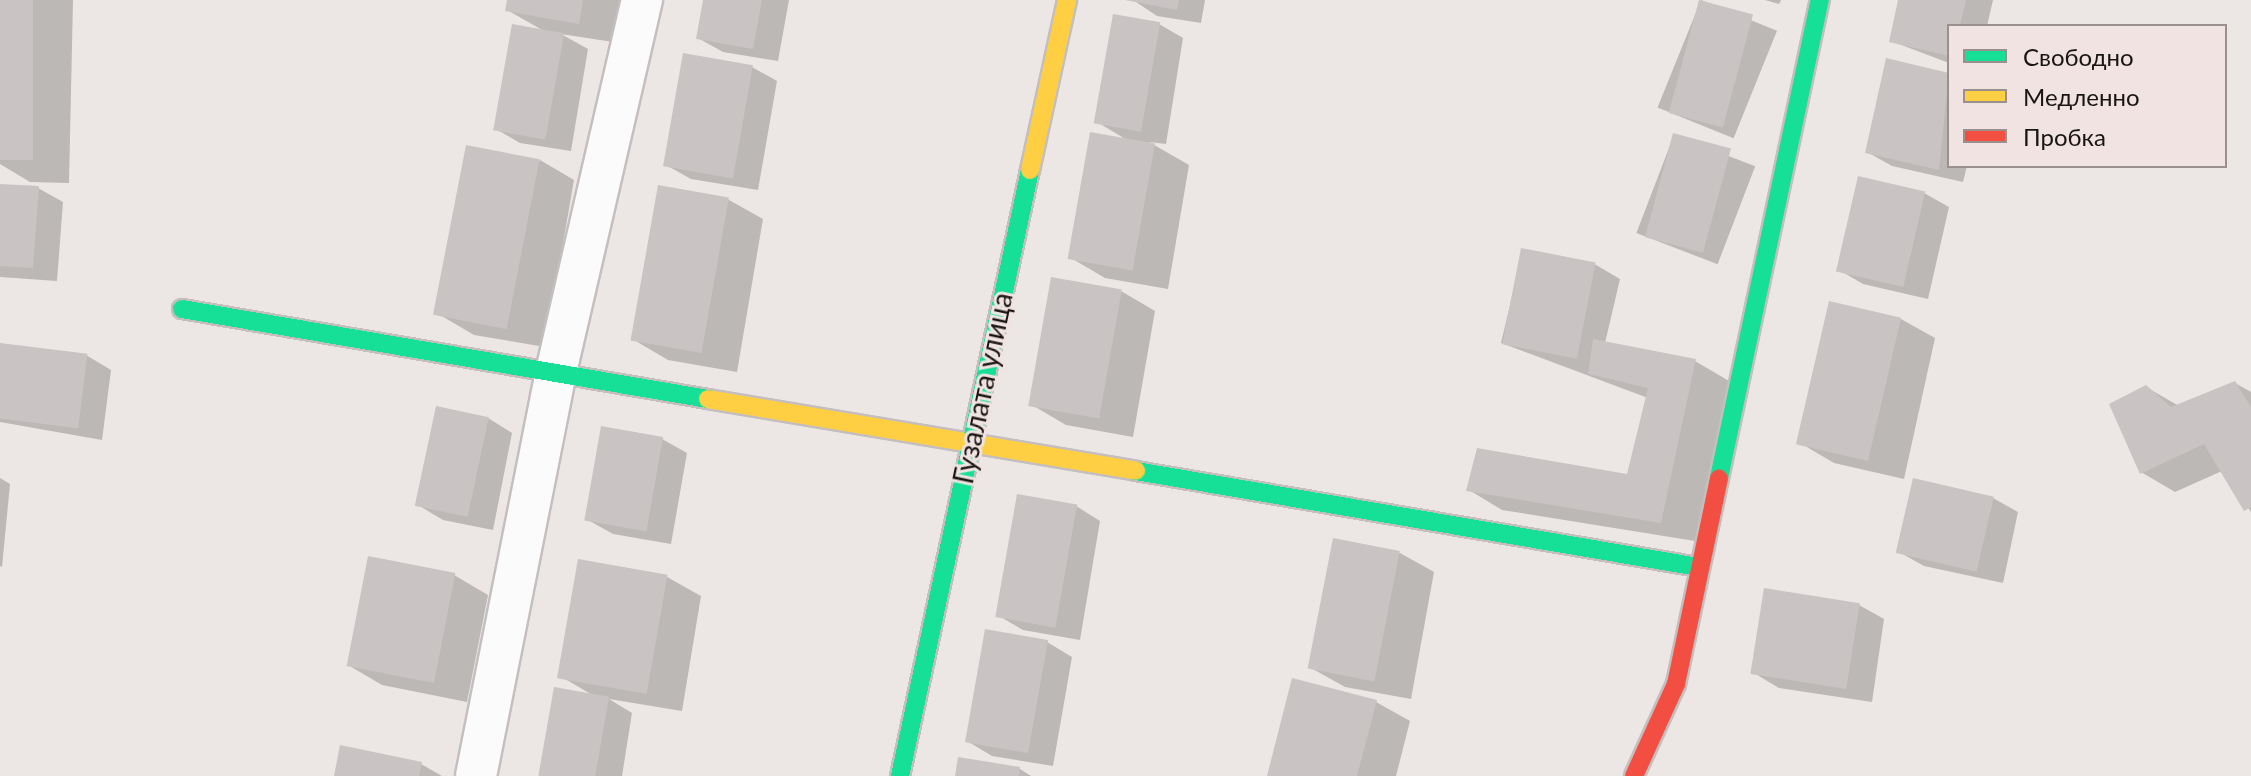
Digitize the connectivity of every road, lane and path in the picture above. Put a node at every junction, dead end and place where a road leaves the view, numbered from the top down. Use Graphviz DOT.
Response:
graph roads {
  1 [pos="642,0"];
  2 [pos="1067,0"];
  3 [pos="1820,0"];
  4 [pos="182,309"];
  5 [pos="556,372"];
  6 [pos="970,443"];
  7 [pos="1698,567"];
  8 [pos="476,776"];
  9 [pos="900,776"];
  10 [pos="1634,776"];
  1 -- 5 [label="street"];
  2 -- 6 [label="street, Гузалата улица"];
  3 -- 7 [label="street"];
  4 -- 5 [label="street"];
  5 -- 6 [label="street"];
  5 -- 8 [label="street"];
  6 -- 7 [label="street"];
  6 -- 9 [label="street, Гузалата улица"];
  7 -- 10 [label="street"];
}
